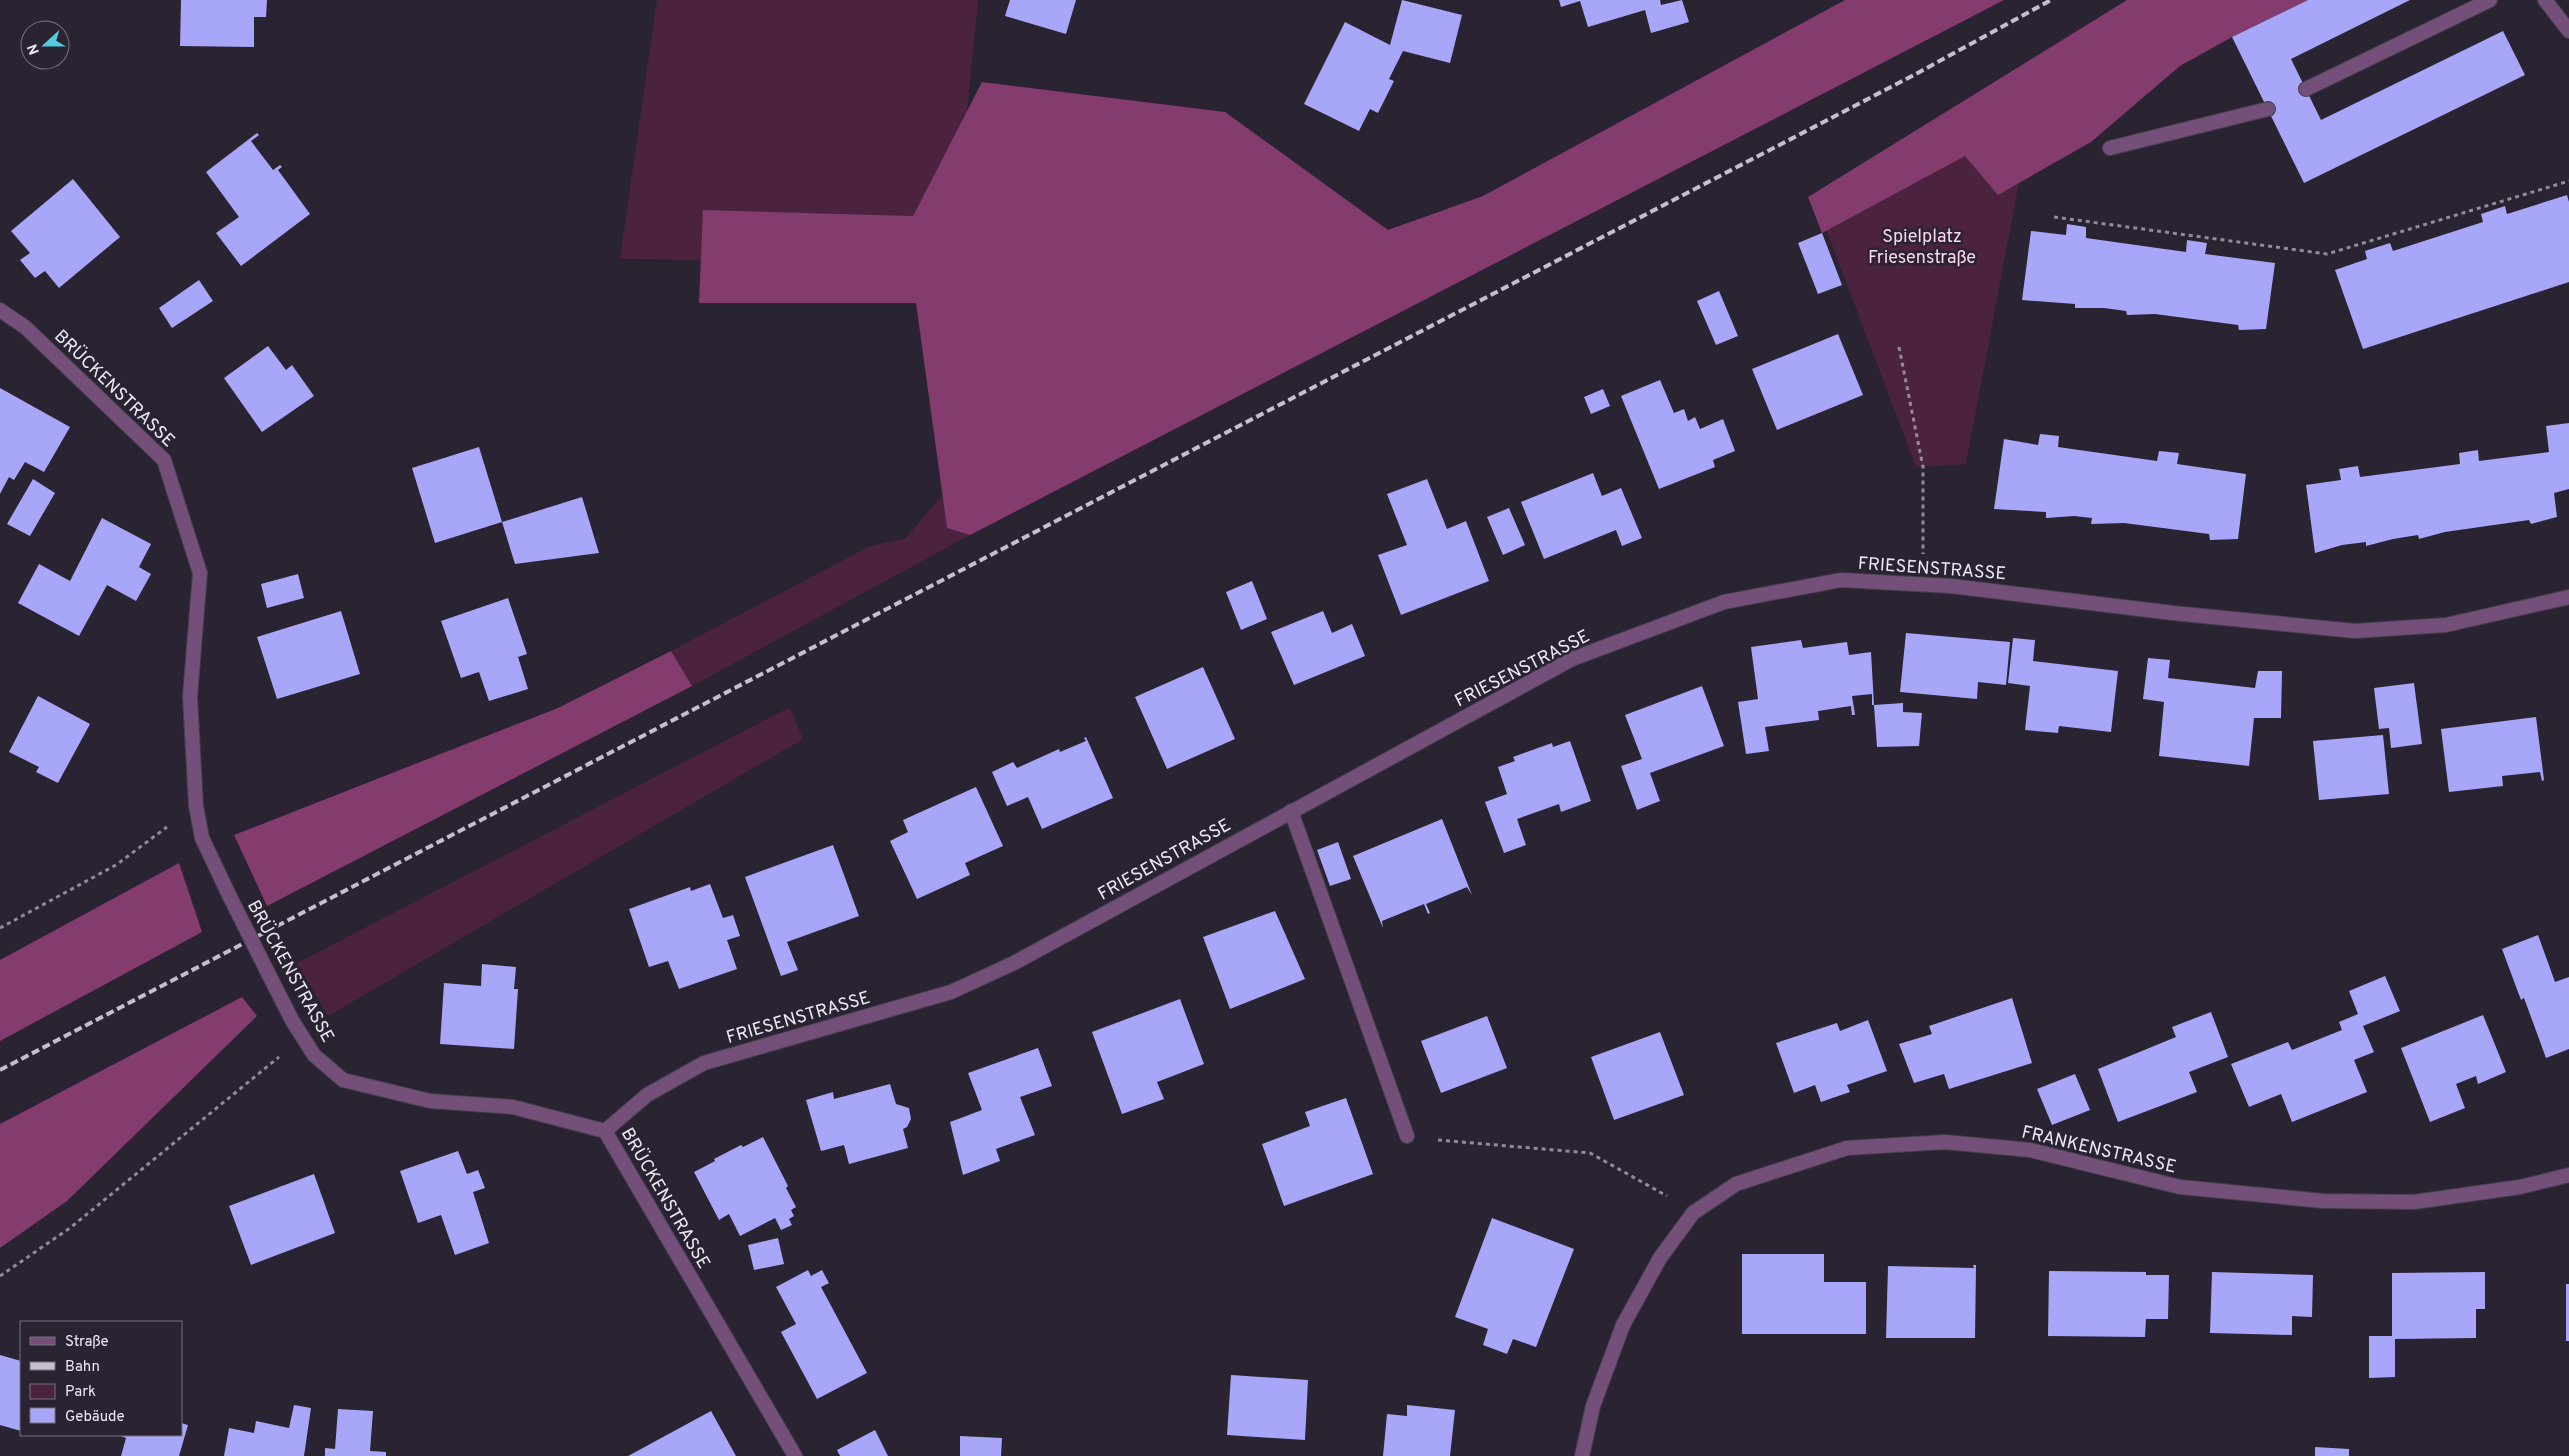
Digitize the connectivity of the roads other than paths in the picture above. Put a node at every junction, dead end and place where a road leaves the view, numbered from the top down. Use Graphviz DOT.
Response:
graph roads {
  1 [pos="2490,0"];
  2 [pos="2545,0"];
  3 [pos="2569,31"];
  4 [pos="2306,89"];
  5 [pos="2268,108"];
  6 [pos="2110,148"];
  7 [pos="0,310"];
  8 [pos="2569,597"];
  9 [pos="1291,811"];
  10 [pos="604,1131"];
  11 [pos="1407,1136"];
  12 [pos="2569,1174"];
  13 [pos="795,1456"];
  14 [pos="1582,1456"];
  1 -- 4 [label="street"];
  2 -- 3 [label="street"];
  5 -- 6 [label="street"];
  7 -- 10 [label="street, BRÜCKENSTRASSE, bridge"];
  8 -- 9 [label="street, FRIESENSTRASSE"];
  9 -- 10 [label="street, FRIESENSTRASSE"];
  9 -- 11 [label="street"];
  10 -- 13 [label="street, BRÜCKENSTRASSE"];
  12 -- 14 [label="street, FRANKENSTRASSE"];
}
